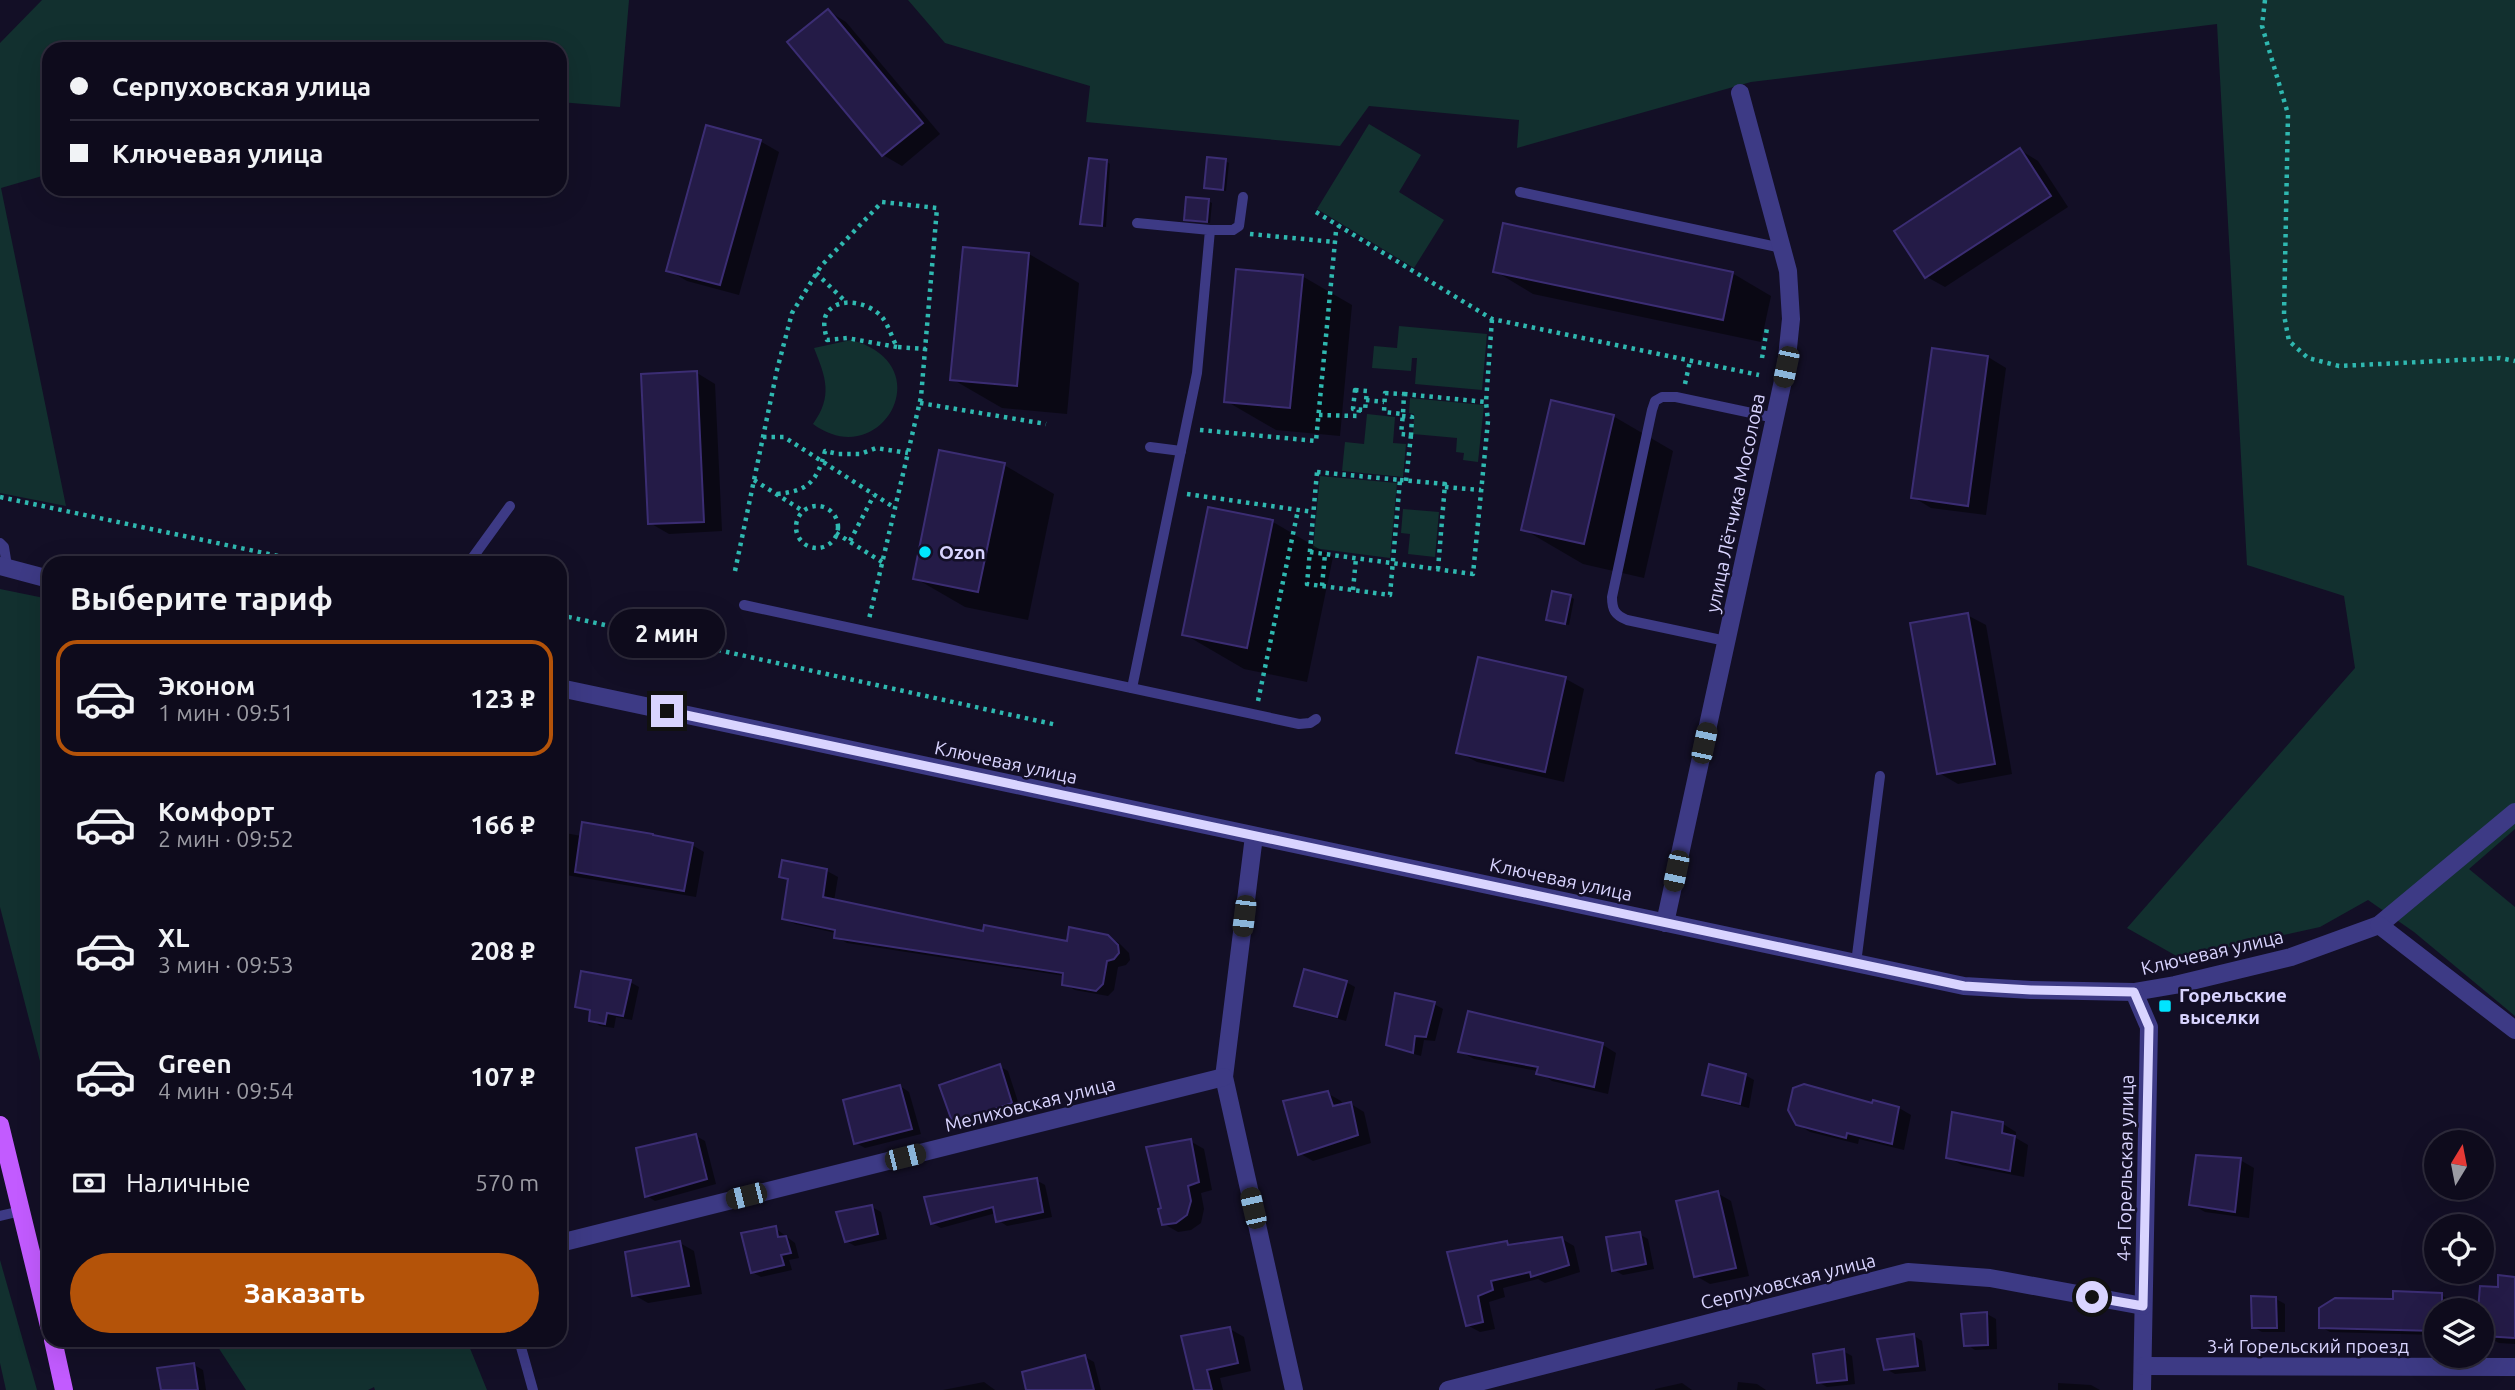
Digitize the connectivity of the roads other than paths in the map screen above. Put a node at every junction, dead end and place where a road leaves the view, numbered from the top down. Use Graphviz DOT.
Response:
graph roads {
  1 [pos="1740,93"];
  2 [pos="1520,192"];
  3 [pos="1243,197"];
  4 [pos="1137,223"];
  5 [pos="1210,230"];
  6 [pos="1782,248"];
  7 [pos="1775,418"];
  8 [pos="1150,447"];
  9 [pos="1181,451"];
  10 [pos="510,506"];
  11 [pos="0,543"];
  12 [pos="473,556"];
  13 [pos="4,566"];
  14 [pos="42,577"];
  15 [pos="744,605"];
  16 [pos="1726,641"];
  17 [pos="1132,688"];
  18 [pos="567,689"];
  19 [pos="1316,719"];
  20 [pos="1880,776"];
  21 [pos="2515,812"];
  22 [pos="1254,836"];
  23 [pos="1665,923"];
  24 [pos="2379,925"];
  25 [pos="1856,963"];
  26 [pos="2134,992"];
  27 [pos="2515,1030"];
  28 [pos="1224,1077"];
  29 [pos="0,1125"];
  30 [pos="21,1211"];
  31 [pos="0,1216"];
  32 [pos="567,1240"];
  33 [pos="42,1297"];
  34 [pos="2143,1306"];
  35 [pos="54,1347"];
  36 [pos="521,1347"];
  37 [pos="2143,1366"];
  38 [pos="2515,1367"];
  39 [pos="64,1390"];
  40 [pos="533,1390"];
  41 [pos="1294,1390"];
  42 [pos="1448,1390"];
  43 [pos="2142,1390"];
  1 -- 6 [label="street, улица Лётчика Мосолова"];
  2 -- 6 [label="lane"];
  3 -- 5 [label="lane"];
  4 -- 5 [label="lane"];
  5 -- 9 [label="lane"];
  6 -- 7 [label="street, улица Лётчика Мосолова"];
  7 -- 16 [label="street, улица Лётчика Мосолова"];
  7 -- 16 [label="lane"];
  8 -- 9 [label="lane"];
  9 -- 17 [label="lane"];
  10 -- 12 [label="lane"];
  11 -- 13 [label="lane"];
  13 -- 14 [label="street"];
  15 -- 17 [label="lane"];
  16 -- 23 [label="street, улица Лётчика Мосолова"];
  17 -- 19 [label="lane"];
  18 -- 22 [label="street, Ключевая улица"];
  20 -- 25 [label="lane"];
  21 -- 24 [label="street, Ключевая улица"];
  22 -- 23 [label="street, Ключевая улица"];
  22 -- 28 [label="street"];
  23 -- 25 [label="street, Ключевая улица"];
  24 -- 26 [label="street, Ключевая улица"];
  24 -- 27 [label="street"];
  25 -- 26 [label="street, Ключевая улица"];
  26 -- 34 [label="street, 4-я Горельская улица"];
  28 -- 32 [label="street, Мелиховская улица"];
  28 -- 41 [label="street"];
  29 -- 30 [label="main road"];
  30 -- 31 [label="lane"];
  30 -- 33 [label="main road"];
  34 -- 37 [label="street, 4-я Горельская улица"];
  34 -- 42 [label="street, Серпуховская улица"];
  35 -- 39 [label="main road"];
  36 -- 40 [label="lane"];
  37 -- 38 [label="street, 3-й Горельский проезд"];
  37 -- 43 [label="street, 4-я Горельская улица"];
}
